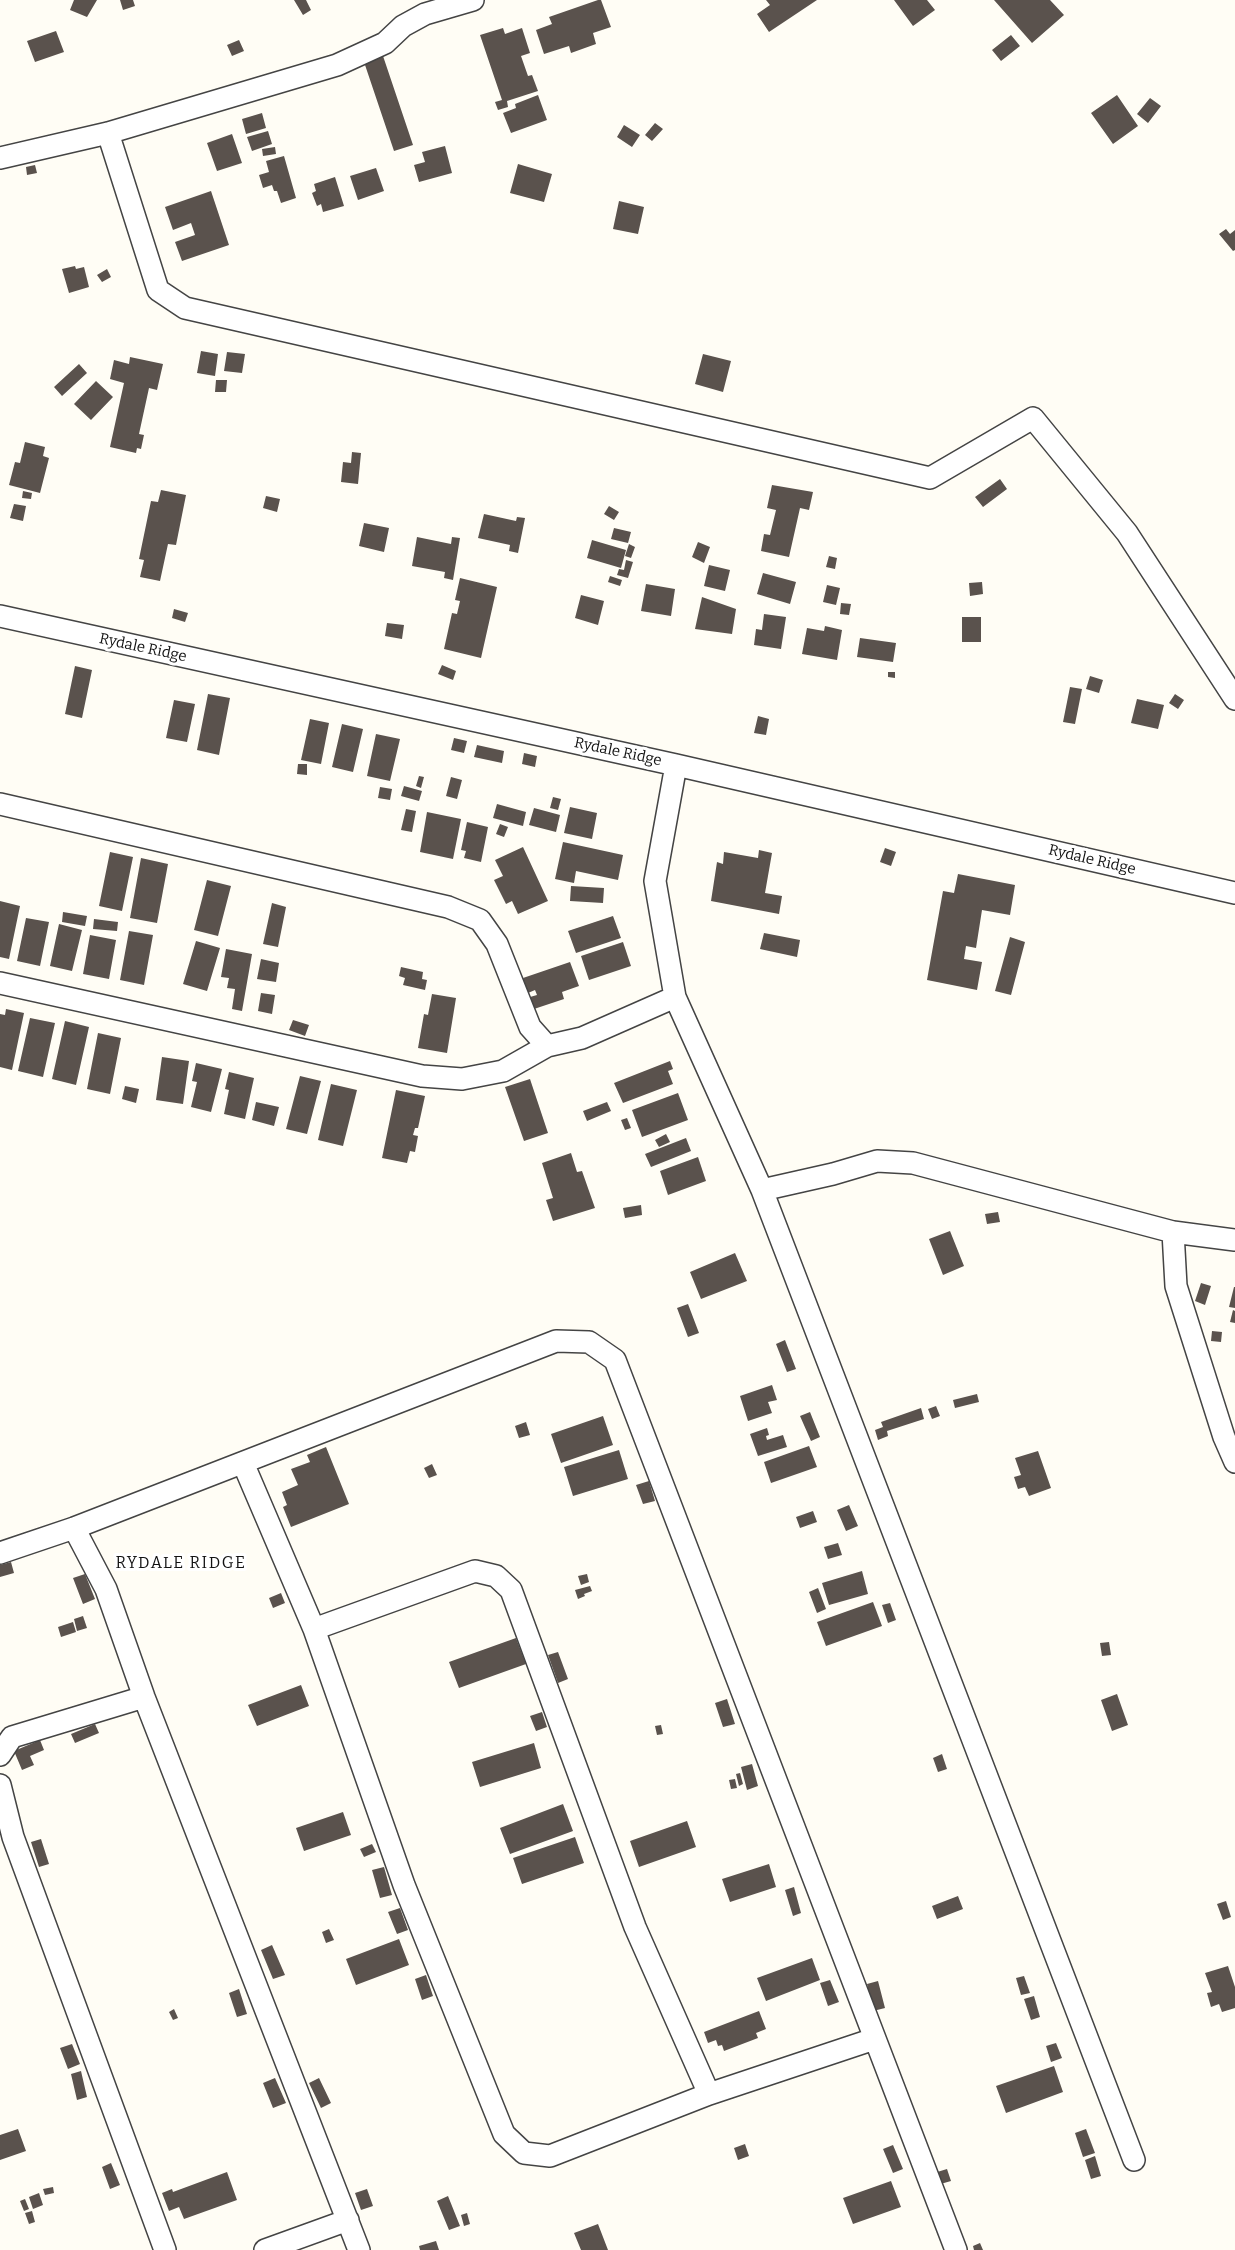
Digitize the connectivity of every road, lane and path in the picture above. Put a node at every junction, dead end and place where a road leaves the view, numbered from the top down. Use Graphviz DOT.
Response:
graph roads {
  1 [pos="473,0"];
  2 [pos="108,133"];
  3 [pos="0,158"];
  4 [pos="0,616"];
  5 [pos="1235,699"];
  6 [pos="676,765"];
  7 [pos="0,804"];
  8 [pos="1235,892"];
  9 [pos="0,983"];
  10 [pos="675,997"];
  11 [pos="548,1046"];
  12 [pos="762,1190"];
  13 [pos="1173,1232"];
  14 [pos="1235,1240"];
  15 [pos="1235,1462"];
  16 [pos="243,1463"];
  17 [pos="74,1528"];
  18 [pos="0,1553"];
  19 [pos="314,1629"];
  20 [pos="144,1696"];
  21 [pos="0,1755"];
  22 [pos="0,1785"];
  23 [pos="874,2039"];
  24 [pos="709,2094"];
  25 [pos="1134,2160"];
  26 [pos="348,2220"];
  27 [pos="165,2250"];
  28 [pos="265,2250"];
  29 [pos="359,2250"];
  30 [pos="956,2250"];
  1 -- 2 [label="street"];
  2 -- 3 [label="street"];
  2 -- 5 [label="street"];
  4 -- 6 [label="street, Rydale Ridge"];
  6 -- 8 [label="street, Rydale Ridge"];
  6 -- 10 [label="street"];
  7 -- 11 [label="street"];
  9 -- 11 [label="street"];
  10 -- 11 [label="street"];
  10 -- 12 [label="street"];
  12 -- 13 [label="street"];
  12 -- 25 [label="street"];
  13 -- 14 [label="street"];
  13 -- 15 [label="street"];
  16 -- 17 [label="street"];
  16 -- 19 [label="street"];
  16 -- 23 [label="street"];
  17 -- 18 [label="street"];
  17 -- 20 [label="street"];
  19 -- 24 [label="street"];
  19 -- 24 [label="street"];
  20 -- 21 [label="street"];
  20 -- 26 [label="street"];
  22 -- 27 [label="street"];
  23 -- 24 [label="street"];
  23 -- 30 [label="street"];
  26 -- 28 [label="street"];
  26 -- 29 [label="street"];
}
